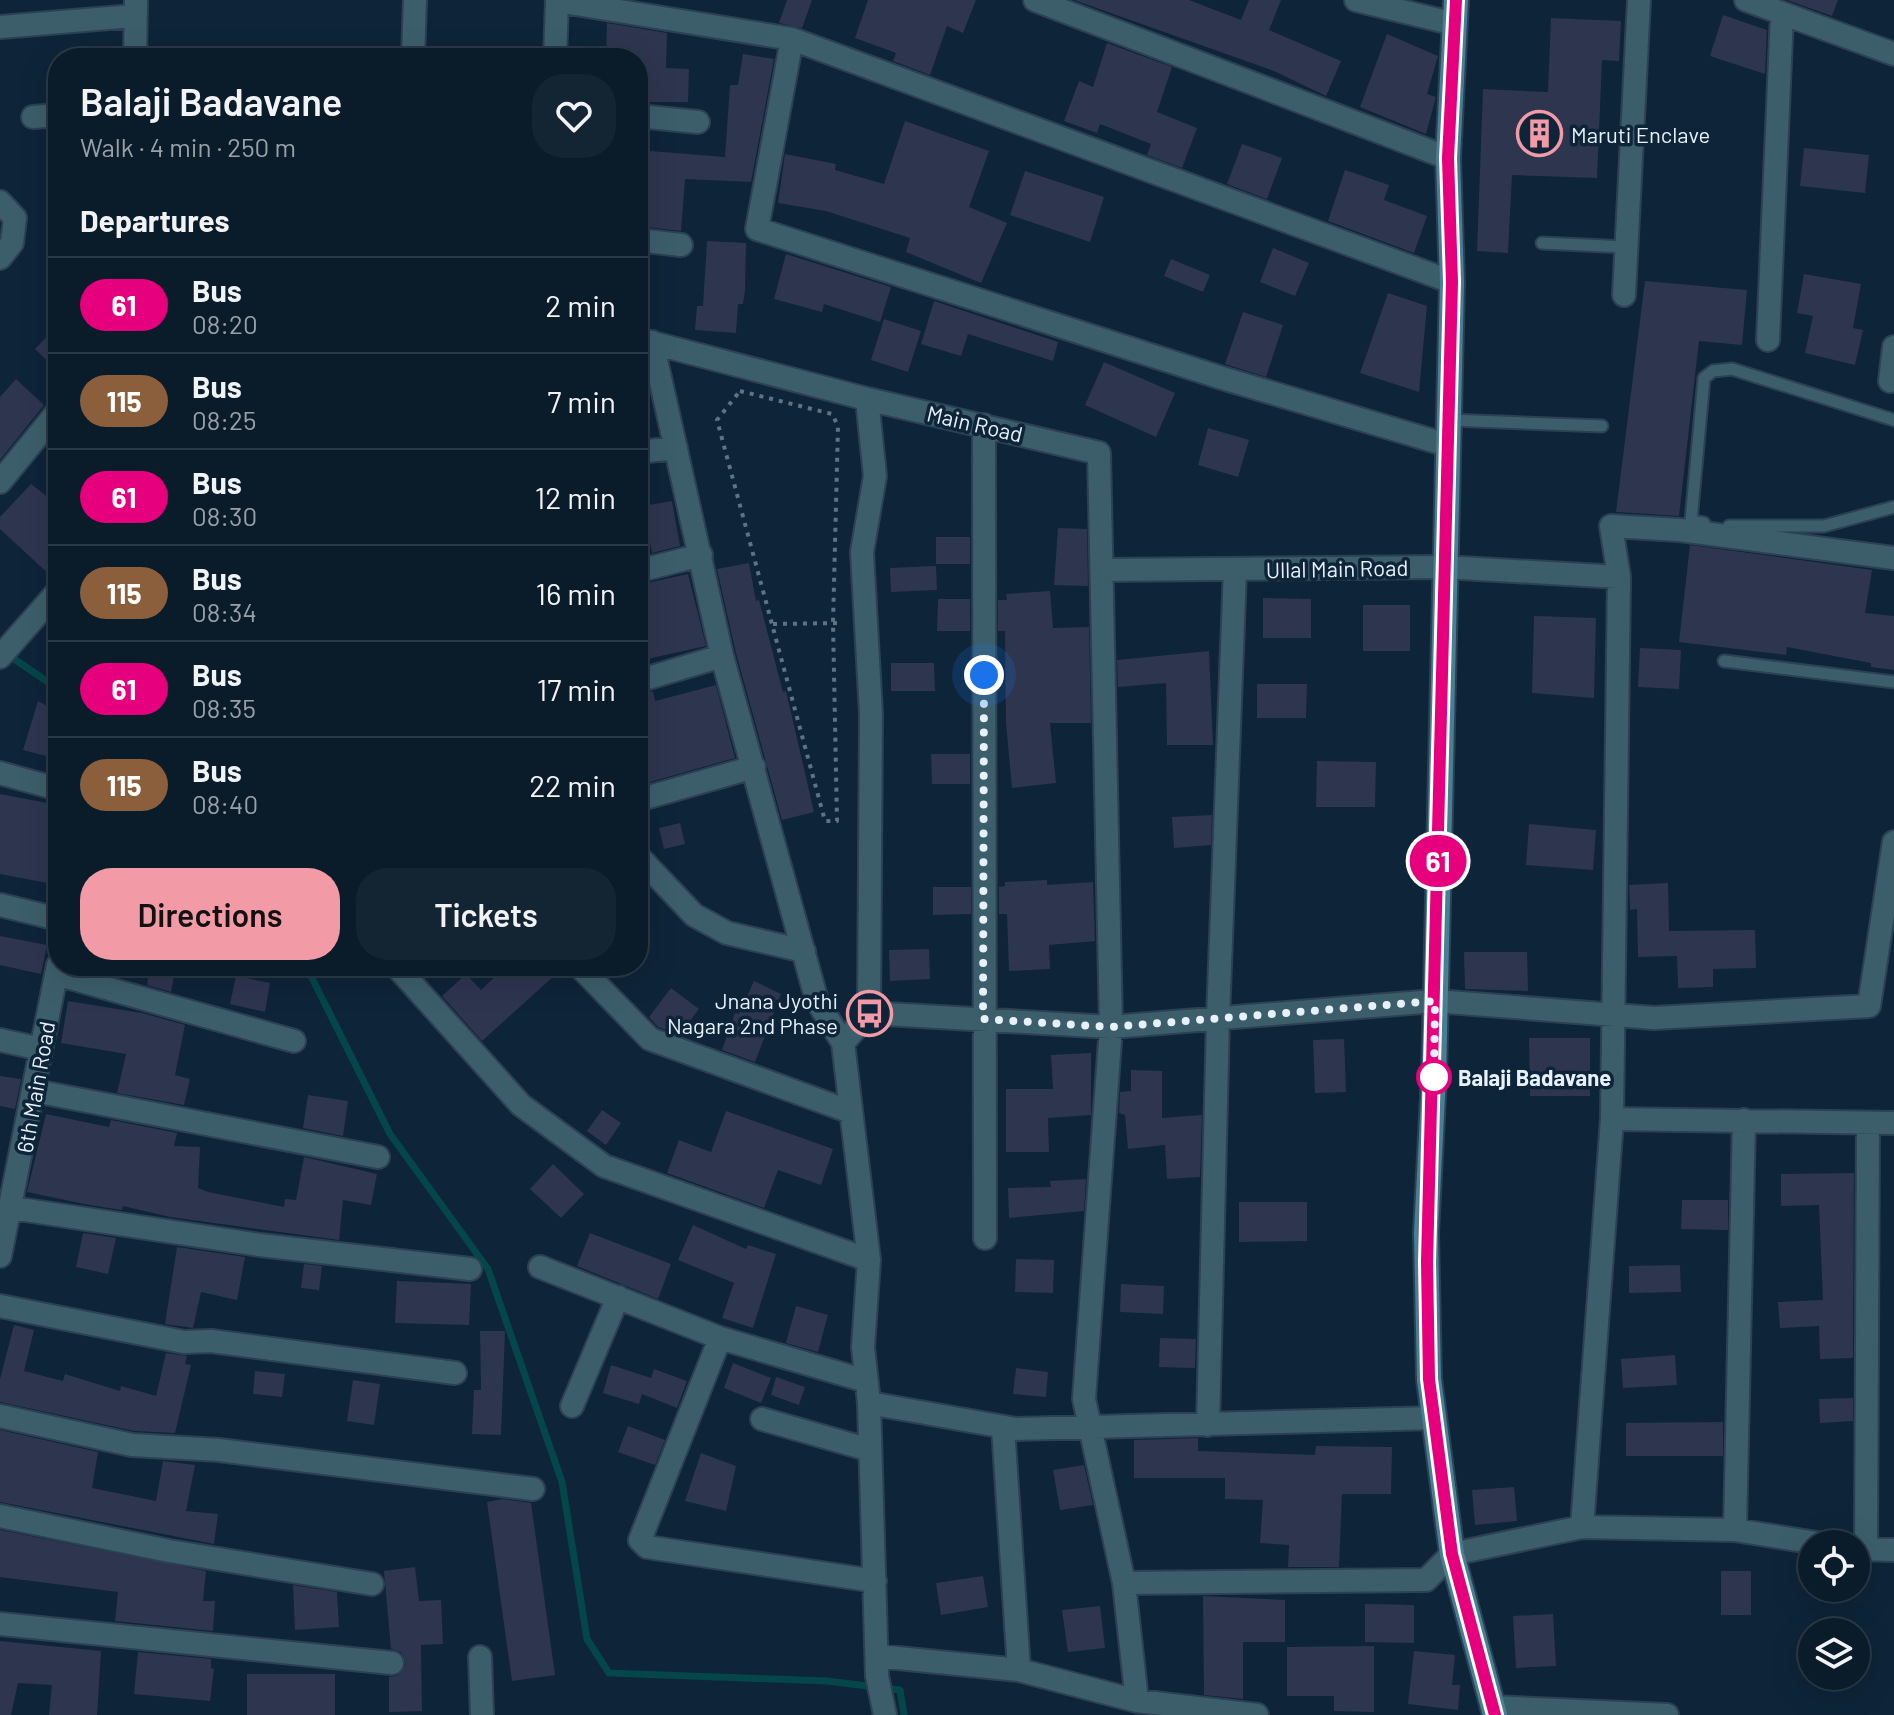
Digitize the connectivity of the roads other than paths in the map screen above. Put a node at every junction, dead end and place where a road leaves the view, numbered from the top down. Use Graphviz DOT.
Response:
graph roads {
  1 [pos="415,0"];
  2 [pos="557,0"];
  3 [pos="1035,0"];
  4 [pos="1356,0"];
  5 [pos="1639,0"];
  6 [pos="1746,0"];
  7 [pos="135,8"];
  8 [pos="1455,12"];
  9 [pos="1782,14"];
  10 [pos="0,27"];
  11 [pos="792,39"];
  12 [pos="135,48"];
  13 [pos="413,48"];
  14 [pos="555,48"];
  15 [pos="1894,54"];
  16 [pos="48,116"];
  17 [pos="33,117"];
  18 [pos="648,117"];
  19 [pos="698,122"];
  20 [pos="1448,158"];
  21 [pos="0,202"];
  22 [pos="648,241"];
  23 [pos="1542,243"];
  24 [pos="681,245"];
  25 [pos="1626,247"];
  26 [pos="0,258"];
  27 [pos="1452,282"];
  28 [pos="1624,295"];
  29 [pos="1768,340"];
  30 [pos="648,342"];
  31 [pos="1894,347"];
  32 [pos="648,351"];
  33 [pos="1890,381"];
  34 [pos="867,399"];
  35 [pos="1894,420"];
  36 [pos="48,423"];
  37 [pos="984,425"];
  38 [pos="1602,426"];
  39 [pos="1448,433"];
  40 [pos="676,448"];
  41 [pos="648,451"];
  42 [pos="0,482"];
  43 [pos="1894,507"];
  44 [pos="701,555"];
  45 [pos="1894,558"];
  46 [pos="1444,567"];
  47 [pos="648,568"];
  48 [pos="1235,569"];
  49 [pos="1102,570"];
  50 [pos="1619,577"];
  51 [pos="48,602"];
  52 [pos="722,656"];
  53 [pos="0,657"];
  54 [pos="1724,661"];
  55 [pos="648,678"];
  56 [pos="1894,682"];
  57 [pos="754,767"];
  58 [pos="0,773"];
  59 [pos="48,786"];
  60 [pos="648,797"];
  61 [pos="1894,842"];
  62 [pos="648,867"];
  63 [pos="0,905"];
  64 [pos="48,917"];
  65 [pos="804,951"];
  66 [pos="56,976"];
  67 [pos="77,976"];
  68 [pos="405,976"];
  69 [pos="589,976"];
  70 [pos="1435,1001"];
  71 [pos="869,1013"];
  72 [pos="1611,1013"];
  73 [pos="1218,1018"];
  74 [pos="983,1019"];
  75 [pos="1111,1027"];
  76 [pos="0,1040"];
  77 [pos="294,1041"];
  78 [pos="843,1043"];
  79 [pos="41,1049"];
  80 [pos="35,1091"];
  81 [pos="851,1112"];
  82 [pos="1612,1119"];
  83 [pos="1744,1120"];
  84 [pos="1868,1123"];
  85 [pos="1894,1123"];
  86 [pos="378,1157"];
  87 [pos="12,1208"];
  88 [pos="985,1238"];
  89 [pos="1,1251"];
  90 [pos="869,1260"];
  91 [pos="540,1267"];
  92 [pos="470,1269"];
  93 [pos="618,1297"];
  94 [pos="0,1306"];
  95 [pos="720,1338"];
  96 [pos="455,1373"];
  97 [pos="868,1392"];
  98 [pos="572,1406"];
  99 [pos="0,1416"];
  100 [pos="1435,1418"];
  101 [pos="762,1419"];
  102 [pos="1208,1425"];
  103 [pos="1003,1427"];
  104 [pos="1088,1429"];
  105 [pos="870,1450"];
  106 [pos="533,1489"];
  107 [pos="0,1516"];
  108 [pos="1582,1527"];
  109 [pos="1735,1530"];
  110 [pos="1861,1530"];
  111 [pos="1798,1540"];
  112 [pos="1870,1550"];
  113 [pos="1894,1550"];
  114 [pos="1452,1554"];
  115 [pos="875,1581"];
  116 [pos="1124,1583"];
  117 [pos="372,1584"];
  118 [pos="0,1624"];
  119 [pos="480,1657"];
  120 [pos="392,1663"];
  121 [pos="877,1666"];
  122 [pos="1019,1670"];
  123 [pos="1137,1701"];
  124 [pos="884,1708"];
  125 [pos="1494,1711"];
  126 [pos="482,1715"];
  127 [pos="1257,1715"];
  128 [pos="1667,1715"];
  1 -- 13 [label="street"];
  2 -- 11 [label="street"];
  2 -- 14 [label="street"];
  3 -- 20 [label="street"];
  4 -- 8 [label="street"];
  5 -- 25 [label="street"];
  6 -- 9 [label="street"];
  7 -- 10 [label="street"];
  7 -- 12 [label="street"];
  8 -- 20 [label="street"];
  9 -- 15 [label="street"];
  9 -- 29 [label="street"];
  11 -- 27 [label="street"];
  11 -- 39 [label="street"];
  16 -- 17 [label="street"];
  18 -- 19 [label="street"];
  20 -- 27 [label="street"];
  21 -- 26 [label="street"];
  22 -- 24 [label="street"];
  23 -- 25 [label="lane"];
  25 -- 28 [label="street"];
  27 -- 39 [label="street"];
  30 -- 34 [label="street, Main Road"];
  31 -- 33 [label="street"];
  32 -- 40 [label="street"];
  34 -- 37 [label="street, Main Road"];
  34 -- 71 [label="street"];
  35 -- 43 [label="lane"];
  36 -- 42 [label="street"];
  37 -- 49 [label="street, Main Road"];
  37 -- 74 [label="street"];
  38 -- 39 [label="lane"];
  39 -- 46 [label="street"];
  40 -- 41 [label="street"];
  40 -- 44 [label="street"];
  44 -- 47 [label="street"];
  44 -- 52 [label="street"];
  45 -- 50 [label="street"];
  46 -- 48 [label="street, Ullal Main Road"];
  46 -- 50 [label="street, Ullal Main Road"];
  46 -- 70 [label="street"];
  48 -- 49 [label="street, Ullal Main Road"];
  48 -- 73 [label="street"];
  49 -- 75 [label="street"];
  50 -- 72 [label="street"];
  51 -- 53 [label="street"];
  52 -- 55 [label="street"];
  52 -- 57 [label="street"];
  54 -- 56 [label="lane"];
  57 -- 60 [label="street"];
  57 -- 65 [label="street"];
  58 -- 59 [label="street"];
  61 -- 72 [label="street"];
  62 -- 65 [label="street"];
  63 -- 64 [label="street"];
  65 -- 78 [label="street"];
  66 -- 79 [label="street, 6th Main Road"];
  67 -- 77 [label="street"];
  68 -- 90 [label="street"];
  69 -- 81 [label="street"];
  70 -- 72 [label="street"];
  70 -- 73 [label="street"];
  70 -- 100 [label="street"];
  71 -- 74 [label="street"];
  71 -- 78 [label="street"];
  72 -- 82 [label="street"];
  73 -- 75 [label="street"];
  73 -- 102 [label="street"];
  74 -- 75 [label="street"];
  74 -- 88 [label="street"];
  75 -- 104 [label="street"];
  76 -- 79 [label="street"];
  78 -- 81 [label="street"];
  79 -- 80 [label="street, 6th Main Road"];
  80 -- 86 [label="street"];
  80 -- 87 [label="street, 6th Main Road"];
  81 -- 90 [label="street"];
  82 -- 83 [label="street"];
  82 -- 108 [label="street"];
  83 -- 84 [label="street"];
  83 -- 109 [label="street"];
  84 -- 85 [label="street"];
  84 -- 110 [label="street"];
  87 -- 89 [label="street, 6th Main Road"];
  87 -- 92 [label="street"];
  90 -- 97 [label="street"];
  91 -- 93 [label="street"];
  93 -- 95 [label="street"];
  93 -- 98 [label="street"];
  94 -- 96 [label="street"];
  95 -- 97 [label="street"];
  95 -- 115 [label="street"];
  97 -- 103 [label="street"];
  97 -- 105 [label="street"];
  99 -- 106 [label="street"];
  100 -- 102 [label="street"];
  100 -- 114 [label="street"];
  101 -- 105 [label="street"];
  102 -- 104 [label="street"];
  103 -- 104 [label="street"];
  103 -- 122 [label="street"];
  104 -- 116 [label="street"];
  105 -- 115 [label="street"];
  107 -- 117 [label="street"];
  108 -- 109 [label="street"];
  108 -- 114 [label="street"];
  109 -- 111 [label="street"];
  112 -- 113 [label="street"];
  114 -- 116 [label="street"];
  114 -- 125 [label="street"];
  115 -- 121 [label="street"];
  116 -- 123 [label="street"];
  118 -- 120 [label="street"];
  119 -- 126 [label="street"];
  121 -- 122 [label="street"];
  121 -- 124 [label="street"];
  122 -- 123 [label="street"];
  123 -- 127 [label="street"];
  125 -- 128 [label="street"];
}
